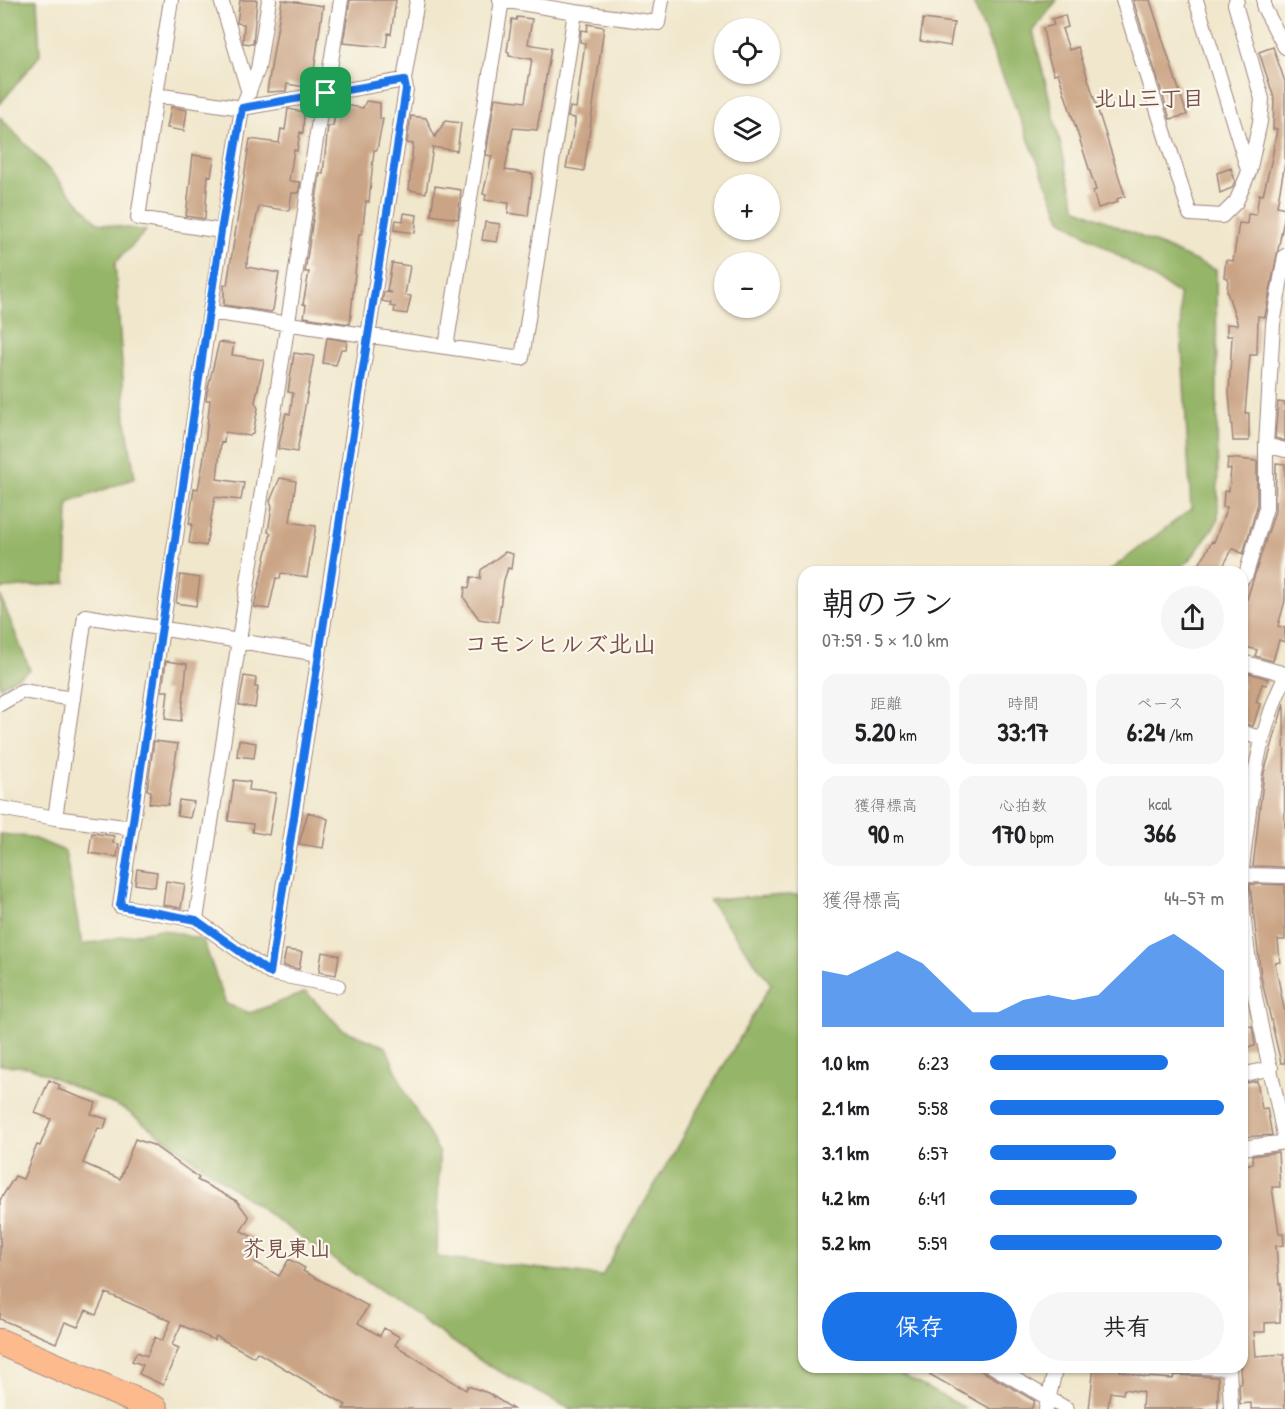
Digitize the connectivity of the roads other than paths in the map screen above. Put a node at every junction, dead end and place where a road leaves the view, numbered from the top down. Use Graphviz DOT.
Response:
graph roads {
  1 [pos="171,0"];
  2 [pos="221,0"];
  3 [pos="269,0"];
  4 [pos="341,0"];
  5 [pos="417,0"];
  6 [pos="501,0"];
  7 [pos="662,0"];
  8 [pos="1122,0"];
  9 [pos="1196,0"];
  10 [pos="1237,0"];
  11 [pos="1264,0"];
  12 [pos="575,12"];
  13 [pos="1285,46"];
  14 [pos="404,80"];
  15 [pos="249,93"];
  16 [pos="324,94"];
  17 [pos="156,95"];
  18 [pos="242,108"];
  19 [pos="1249,172"];
  20 [pos="221,231"];
  21 [pos="1285,256"];
  22 [pos="210,312"];
  23 [pos="288,323"];
  24 [pos="1279,324"];
  25 [pos="369,335"];
  26 [pos="446,347"];
  27 [pos="1266,445"];
  28 [pos="1285,450"];
  29 [pos="1248,567"];
  30 [pos="162,627"];
  31 [pos="240,640"];
  32 [pos="319,654"];
  33 [pos="1248,664"];
  34 [pos="1285,676"];
  35 [pos="73,699"];
  36 [pos="0,704"];
  37 [pos="1248,734"];
  38 [pos="1262,739"];
  39 [pos="0,808"];
  40 [pos="1248,812"];
  41 [pos="55,818"];
  42 [pos="132,828"];
  43 [pos="1248,874"];
  44 [pos="1285,876"];
  45 [pos="196,920"];
  46 [pos="270,973"];
  47 [pos="338,986"];
  48 [pos="1248,1001"];
  49 [pos="1271,1068"];
  50 [pos="1248,1074"];
  51 [pos="1285,1141"];
  52 [pos="1248,1147"];
  53 [pos="0,1342"];
  54 [pos="1002,1373"];
  55 [pos="1054,1373"];
  56 [pos="1229,1373"];
  57 [pos="1047,1403"];
  58 [pos="155,1409"];
  59 [pos="1067,1409"];
  60 [pos="1231,1409"];
  1 -- 17 [label="street"];
  2 -- 15 [label="street"];
  3 -- 15 [label="street"];
  4 -- 16 [label="street"];
  5 -- 14 [label="street"];
  6 -- 12 [label="street"];
  6 -- 26 [label="street"];
  7 -- 12 [label="street"];
  8 -- 19 [label="street"];
  9 -- 19 [label="street"];
  10 -- 19 [label="street"];
  11 -- 13 [label="street"];
  12 -- 26 [label="street"];
  14 -- 16 [label="street"];
  14 -- 25 [label="street"];
  15 -- 18 [label="street"];
  16 -- 18 [label="street"];
  16 -- 23 [label="street"];
  17 -- 18 [label="street"];
  17 -- 20 [label="street"];
  18 -- 20 [label="street"];
  20 -- 22 [label="street"];
  21 -- 24 [label="street"];
  22 -- 23 [label="street"];
  22 -- 30 [label="street"];
  23 -- 25 [label="street"];
  23 -- 31 [label="street"];
  24 -- 27 [label="street"];
  25 -- 26 [label="street"];
  25 -- 32 [label="street"];
  27 -- 28 [label="street"];
  27 -- 29 [label="street"];
  30 -- 31 [label="street"];
  30 -- 35 [label="street"];
  30 -- 42 [label="street"];
  31 -- 32 [label="street"];
  31 -- 45 [label="street"];
  32 -- 46 [label="street"];
  33 -- 34 [label="street"];
  34 -- 38 [label="street"];
  35 -- 36 [label="street"];
  35 -- 41 [label="street"];
  37 -- 38 [label="street"];
  38 -- 40 [label="street"];
  39 -- 41 [label="street"];
  41 -- 42 [label="street"];
  42 -- 45 [label="street"];
  43 -- 44 [label="street"];
  45 -- 46 [label="street"];
  46 -- 47 [label="street"];
  48 -- 49 [label="street"];
  49 -- 50 [label="street"];
  49 -- 51 [label="street"];
  51 -- 52 [label="street"];
  53 -- 58 [label="highway"];
  54 -- 57 [label="street"];
  55 -- 57 [label="street"];
  56 -- 60 [label="street"];
  57 -- 59 [label="street"];
}
